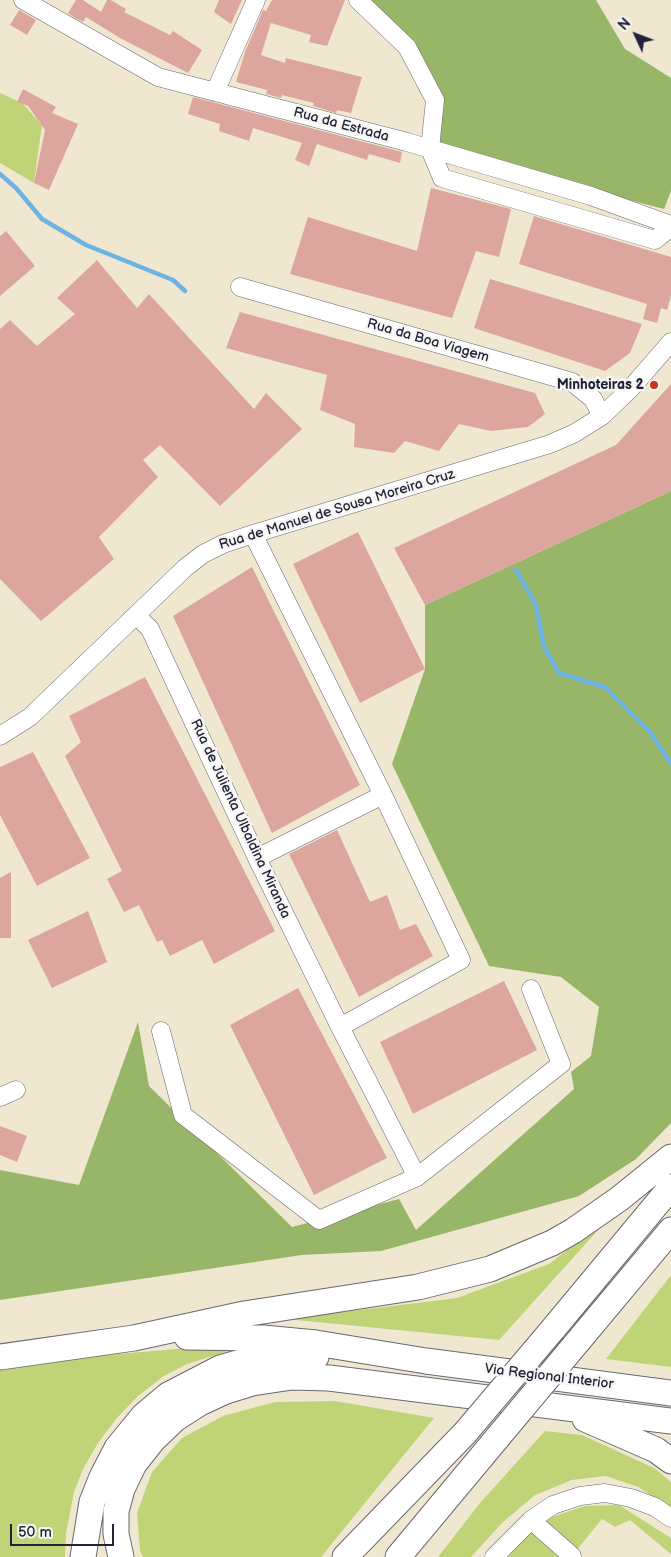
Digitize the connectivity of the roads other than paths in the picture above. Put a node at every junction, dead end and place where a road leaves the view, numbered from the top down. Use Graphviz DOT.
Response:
graph roads {
  1 [pos="23,0"];
  2 [pos="256,0"];
  3 [pos="358,0"];
  4 [pos="215,92"];
  5 [pos="430,150"];
  6 [pos="671,226"];
  7 [pos="240,287"];
  8 [pos="671,342"];
  9 [pos="602,416"];
  10 [pos="253,534"];
  11 [pos="136,615"];
  12 [pos="0,736"];
  13 [pos="383,795"];
  14 [pos="257,858"];
  15 [pos="531,989"];
  16 [pos="340,1027"];
  17 [pos="161,1031"];
  18 [pos="671,1157"];
  19 [pos="417,1177"];
  20 [pos="671,1187"];
  21 [pos="671,1230"];
  22 [pos="134,1338"];
  23 [pos="0,1357"];
  24 [pos="426,1361"];
  25 [pos="671,1393"];
  26 [pos="554,1407"];
  27 [pos="671,1421"];
  28 [pos="465,1433"];
  29 [pos="493,1443"];
  30 [pos="671,1461"];
  31 [pos="671,1518"];
  32 [pos="531,1520"];
  33 [pos="572,1556"];
  34 [pos="83,1557"];
  35 [pos="121,1557"];
  36 [pos="344,1557"];
  37 [pos="362,1557"];
  38 [pos="398,1557"];
  39 [pos="420,1557"];
  40 [pos="494,1557"];
  1 -- 4 [label="street, Rua da Estrada"];
  2 -- 4 [label="street"];
  3 -- 5 [label="street"];
  4 -- 5 [label="street, Rua da Estrada"];
  5 -- 6 [label="street, Rua da Estrada"];
  5 -- 6 [label="street"];
  7 -- 9 [label="street, Rua da Boa Viagem"];
  8 -- 9 [label="street, Rua de Manuel de Sousa Moreira Cruz"];
  9 -- 10 [label="street, Rua de Manuel de Sousa Moreira Cruz"];
  10 -- 11 [label="street, Rua de Manuel de Sousa Moreira Cruz"];
  10 -- 13 [label="street"];
  11 -- 12 [label="street, Rua de Manuel de Sousa Moreira Cruz"];
  11 -- 14 [label="street, Rua de Julienta Ulbaldina Miranda"];
  13 -- 14 [label="street"];
  13 -- 16 [label="street"];
  14 -- 16 [label="street, Rua de Julienta Ulbaldina Miranda"];
  15 -- 19 [label="street"];
  16 -- 19 [label="street, Rua de Julienta Ulbaldina Miranda"];
  17 -- 19 [label="street"];
  18 -- 22 [label="highway"];
  20 -- 28 [label="highway, bridge"];
  21 -- 29 [label="highway, bridge"];
  22 -- 23 [label="highway"];
  22 -- 24 [label="highway"];
  24 -- 25 [label="highway, Via Regional Interior"];
  24 -- 34 [label="highway"];
  26 -- 27 [label="highway"];
  26 -- 30 [label="highway"];
  26 -- 35 [label="highway"];
  28 -- 36 [label="highway"];
  28 -- 37 [label="highway"];
  29 -- 38 [label="highway"];
  29 -- 39 [label="highway"];
  31 -- 32 [label="street"];
  32 -- 33 [label="street"];
  32 -- 40 [label="street"];
}
